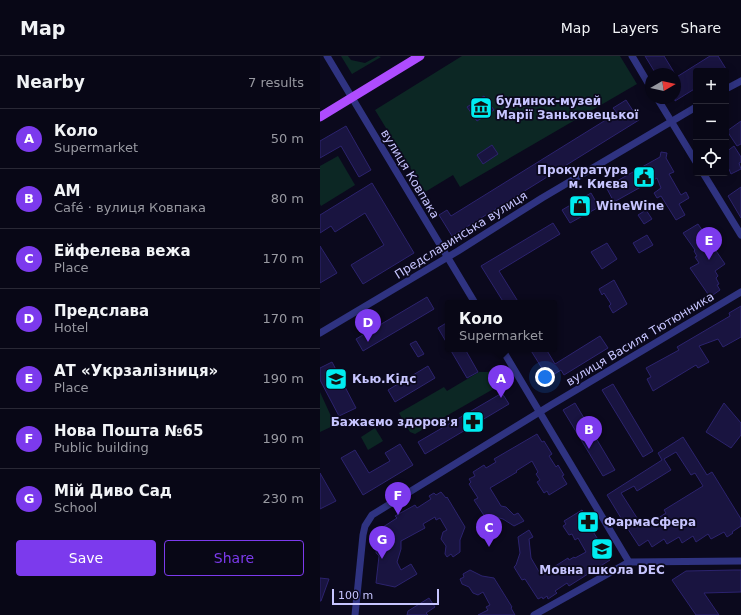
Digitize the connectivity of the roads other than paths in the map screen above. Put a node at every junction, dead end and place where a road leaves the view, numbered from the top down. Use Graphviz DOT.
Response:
graph roads {
  1 [pos="327,56"];
  2 [pos="420,56"];
  3 [pos="632,56"];
  4 [pos="645,78"];
  5 [pos="741,81"];
  6 [pos="729,87"];
  7 [pos="352,98"];
  8 [pos="661,104"];
  9 [pos="693,109"];
  10 [pos="320,117"];
  11 [pos="671,121"];
  12 [pos="693,157"];
  13 [pos="705,176"];
  14 [pos="741,235"];
  15 [pos="447,257"];
  16 [pos="741,292"];
  17 [pos="472,300"];
  18 [pos="320,332"];
  19 [pos="504,352"];
  20 [pos="539,412"];
  21 [pos="741,561"];
  22 [pos="629,562"];
  23 [pos="355,615"];
  24 [pos="534,615"];
  1 -- 7 [label="street, вулиця Ковпака"];
  2 -- 7 [label="main road"];
  3 -- 4 [label="street"];
  5 -- 6 [label="street"];
  7 -- 10 [label="main road"];
  7 -- 15 [label="street, вулиця Ковпака"];
  8 -- 11 [label="street"];
  9 -- 11 [label="street, Предславинська вулиця"];
  11 -- 12 [label="street"];
  11 -- 15 [label="street, Предславинська вулиця"];
  13 -- 14 [label="street"];
  15 -- 17 [label="street, вулиця Ковпака"];
  15 -- 18 [label="street, Предславинська вулиця"];
  16 -- 20 [label="street, вулиця Василя Тютюнника"];
  19 -- 20 [label="street"];
  20 -- 22 [label="street"];
  20 -- 23 [label="street, вулиця Василя Тютюнника"];
  21 -- 22 [label="street"];
  22 -- 24 [label="street"];
}
